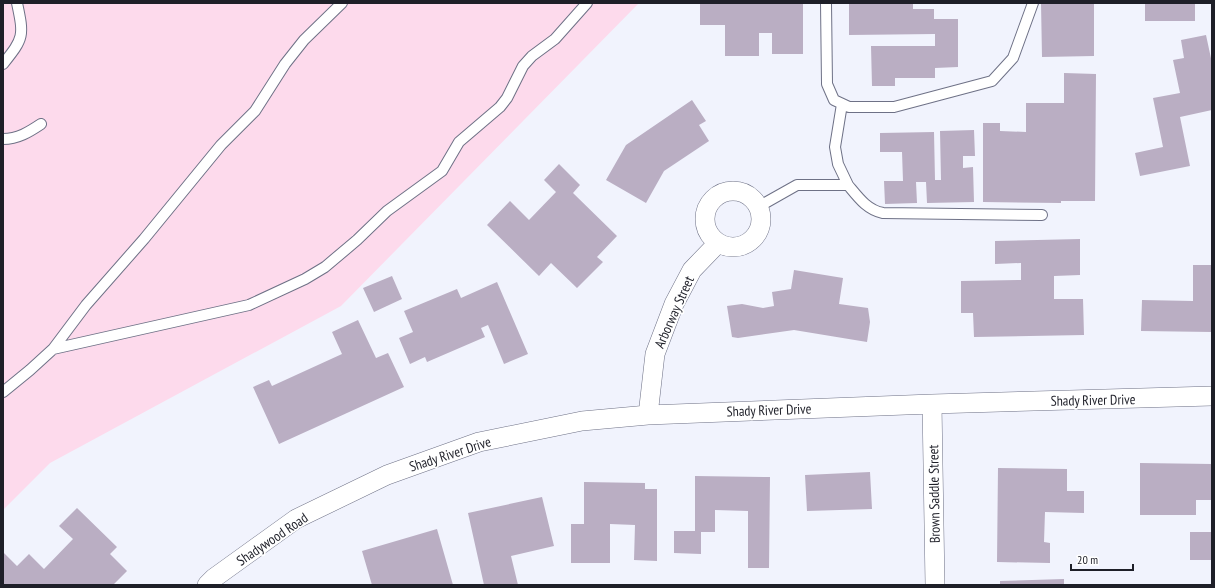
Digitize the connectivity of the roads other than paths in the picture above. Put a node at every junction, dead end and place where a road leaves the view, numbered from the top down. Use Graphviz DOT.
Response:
graph roads {
  1 [pos="17,3"];
  2 [pos="342,3"];
  3 [pos="587,3"];
  4 [pos="826,3"];
  5 [pos="1033,3"];
  6 [pos="3,64"];
  7 [pos="842,104"];
  8 [pos="41,124"];
  9 [pos="3,139"];
  10 [pos="848,185"];
  11 [pos="758,207"];
  12 [pos="1042,215"];
  13 [pos="718,243"];
  14 [pos="53,349"];
  15 [pos="4,392"];
  16 [pos="1212,396"];
  17 [pos="932,404"];
  18 [pos="648,415"];
  19 [pos="340,498"];
  20 [pos="208,585"];
  21 [pos="935,585"];
  1 -- 6 [label="lane"];
  2 -- 14 [label="lane"];
  3 -- 14 [label="lane"];
  4 -- 7 [label="lane"];
  5 -- 7 [label="lane"];
  7 -- 10 [label="lane"];
  8 -- 9 [label="lane"];
  10 -- 11 [label="lane"];
  10 -- 12 [label="lane"];
  11 -- 13 [label="street"];
  11 -- 13 [label="street"];
  13 -- 18 [label="street, Arborway Street"];
  14 -- 15 [label="lane"];
  16 -- 17 [label="street, Shady River Drive"];
  17 -- 18 [label="street, Shady River Drive"];
  17 -- 21 [label="street, Brown Saddle Street"];
  18 -- 19 [label="street, Shady River Drive"];
  19 -- 20 [label="street, Shadywood Road"];
}
